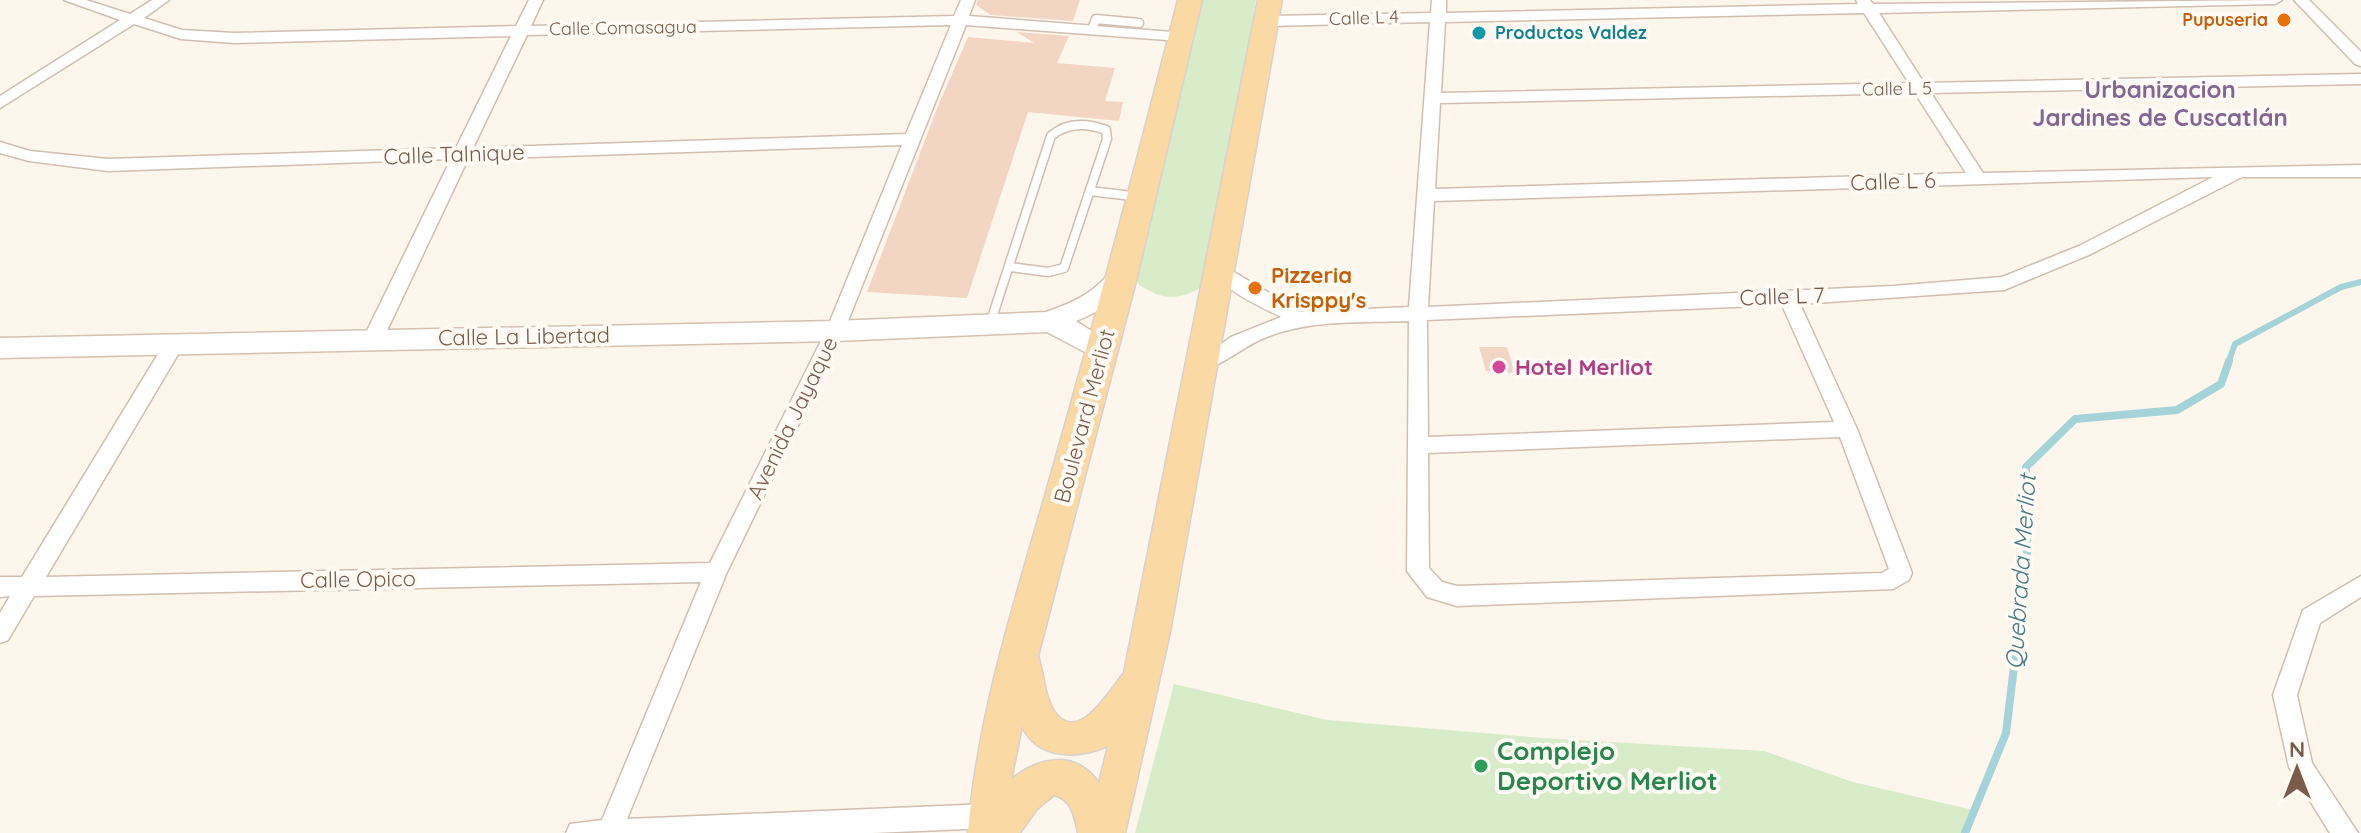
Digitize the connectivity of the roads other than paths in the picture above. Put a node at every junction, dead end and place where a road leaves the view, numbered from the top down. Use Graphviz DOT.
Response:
graph roads {
  1 [pos="71,0"];
  2 [pos="162,0"];
  3 [pos="536,0"];
  4 [pos="968,0"];
  5 [pos="1190,0"];
  6 [pos="2275,0"];
  7 [pos="2301,0"];
  8 [pos="1865,4"];
  9 [pos="1439,8"];
  10 [pos="1269,10"];
  11 [pos="131,20"];
  12 [pos="959,20"];
  13 [pos="1139,23"];
  14 [pos="1092,29"];
  15 [pos="521,30"];
  16 [pos="1180,36"];
  17 [pos="2361,61"];
  18 [pos="2361,79"];
  19 [pos="1920,88"];
  20 [pos="1434,98"];
  21 [pos="0,103"];
  22 [pos="910,139"];
  23 [pos="0,147"];
  24 [pos="461,154"];
  25 [pos="2239,171"];
  26 [pos="2361,171"];
  27 [pos="1978,179"];
  28 [pos="1090,191"];
  29 [pos="1425,195"];
  30 [pos="1141,197"];
  31 [pos="1011,267"];
  32 [pos="1222,271"];
  33 [pos="1122,277"];
  34 [pos="1787,296"];
  35 [pos="1418,313"];
  36 [pos="1299,319"];
  37 [pos="1048,322"];
  38 [pos="990,324"];
  39 [pos="835,331"];
  40 [pos="373,339"];
  41 [pos="173,346"];
  42 [pos="0,348"];
  43 [pos="1102,351"];
  44 [pos="1204,364"];
  45 [pos="1847,429"];
  46 [pos="1417,445"];
  47 [pos="716,572"];
  48 [pos="2361,585"];
  49 [pos="28,586"];
  50 [pos="0,587"];
  51 [pos="0,633"];
  52 [pos="1020,658"];
  53 [pos="1143,676"];
  54 [pos="992,827"];
  55 [pos="609,832"];
  56 [pos="579,833"];
  57 [pos="1098,833"];
  58 [pos="1105,833"];
  59 [pos="2345,833"];
  1 -- 11 [label="street, Calle Comasagua"];
  2 -- 11 [label="street"];
  3 -- 15 [label="street"];
  4 -- 12 [label="street, Avenida Jayaque"];
  5 -- 16 [label="main road, Boulevard Merliot"];
  6 -- 8 [label="street, Calle L 4"];
  7 -- 17 [label="street"];
  8 -- 9 [label="street, Calle L 4"];
  8 -- 19 [label="street"];
  9 -- 10 [label="street, Calle L 4"];
  9 -- 20 [label="street"];
  10 -- 32 [label="main road"];
  11 -- 15 [label="street, Calle Comasagua"];
  11 -- 21 [label="street"];
  12 -- 14 [label="street, Calle Comasagua"];
  12 -- 15 [label="street, Calle Comasagua"];
  12 -- 22 [label="street, Avenida Jayaque"];
  13 -- 14 [label="lane"];
  14 -- 16 [label="street, Calle Comasagua"];
  15 -- 24 [label="street"];
  16 -- 30 [label="main road, Boulevard Merliot"];
  18 -- 19 [label="street, Calle L 5"];
  19 -- 20 [label="street, Calle L 5"];
  19 -- 27 [label="street"];
  20 -- 29 [label="street"];
  22 -- 24 [label="street, Calle Talnique"];
  22 -- 39 [label="street, Avenida Jayaque"];
  23 -- 24 [label="street, Calle Talnique"];
  24 -- 40 [label="street"];
  25 -- 26 [label="street, Calle L 6"];
  25 -- 27 [label="street, Calle L 6"];
  25 -- 34 [label="street, Calle L 7"];
  27 -- 29 [label="street, Calle L 6"];
  28 -- 30 [label="lane"];
  28 -- 31 [label="lane"];
  28 -- 31 [label="lane"];
  29 -- 35 [label="street"];
  30 -- 33 [label="main road, Boulevard Merliot"];
  31 -- 38 [label="lane"];
  32 -- 36 [label="street"];
  32 -- 44 [label="main road"];
  33 -- 37 [label="street, Calle La Libertad"];
  33 -- 43 [label="main road, Boulevard Merliot"];
  34 -- 35 [label="street, Calle L 7"];
  34 -- 45 [label="street"];
  35 -- 36 [label="street, Calle L 7"];
  35 -- 46 [label="street"];
  36 -- 44 [label="street, Calle L 7"];
  37 -- 38 [label="street, Calle La Libertad"];
  37 -- 43 [label="street, Calle La Libertad"];
  38 -- 39 [label="street, Calle La Libertad"];
  39 -- 40 [label="street, Calle La Libertad"];
  39 -- 47 [label="street, Avenida Jayaque"];
  40 -- 41 [label="street, Calle La Libertad"];
  41 -- 42 [label="street, Calle La Libertad"];
  41 -- 49 [label="street"];
  43 -- 52 [label="main road, Boulevard Merliot"];
  44 -- 53 [label="main road"];
  45 -- 46 [label="street"];
  45 -- 46 [label="street"];
  47 -- 49 [label="street, Calle Opico"];
  47 -- 55 [label="street, Avenida Jayaque"];
  48 -- 59 [label="street"];
  49 -- 50 [label="street, Calle Opico"];
  49 -- 51 [label="street"];
  52 -- 53 [label="main road"];
  52 -- 54 [label="main road, Boulevard Merliot"];
  53 -- 58 [label="main road"];
  54 -- 55 [label="street"];
  54 -- 57 [label="main road"];
  55 -- 56 [label="street"];
}
